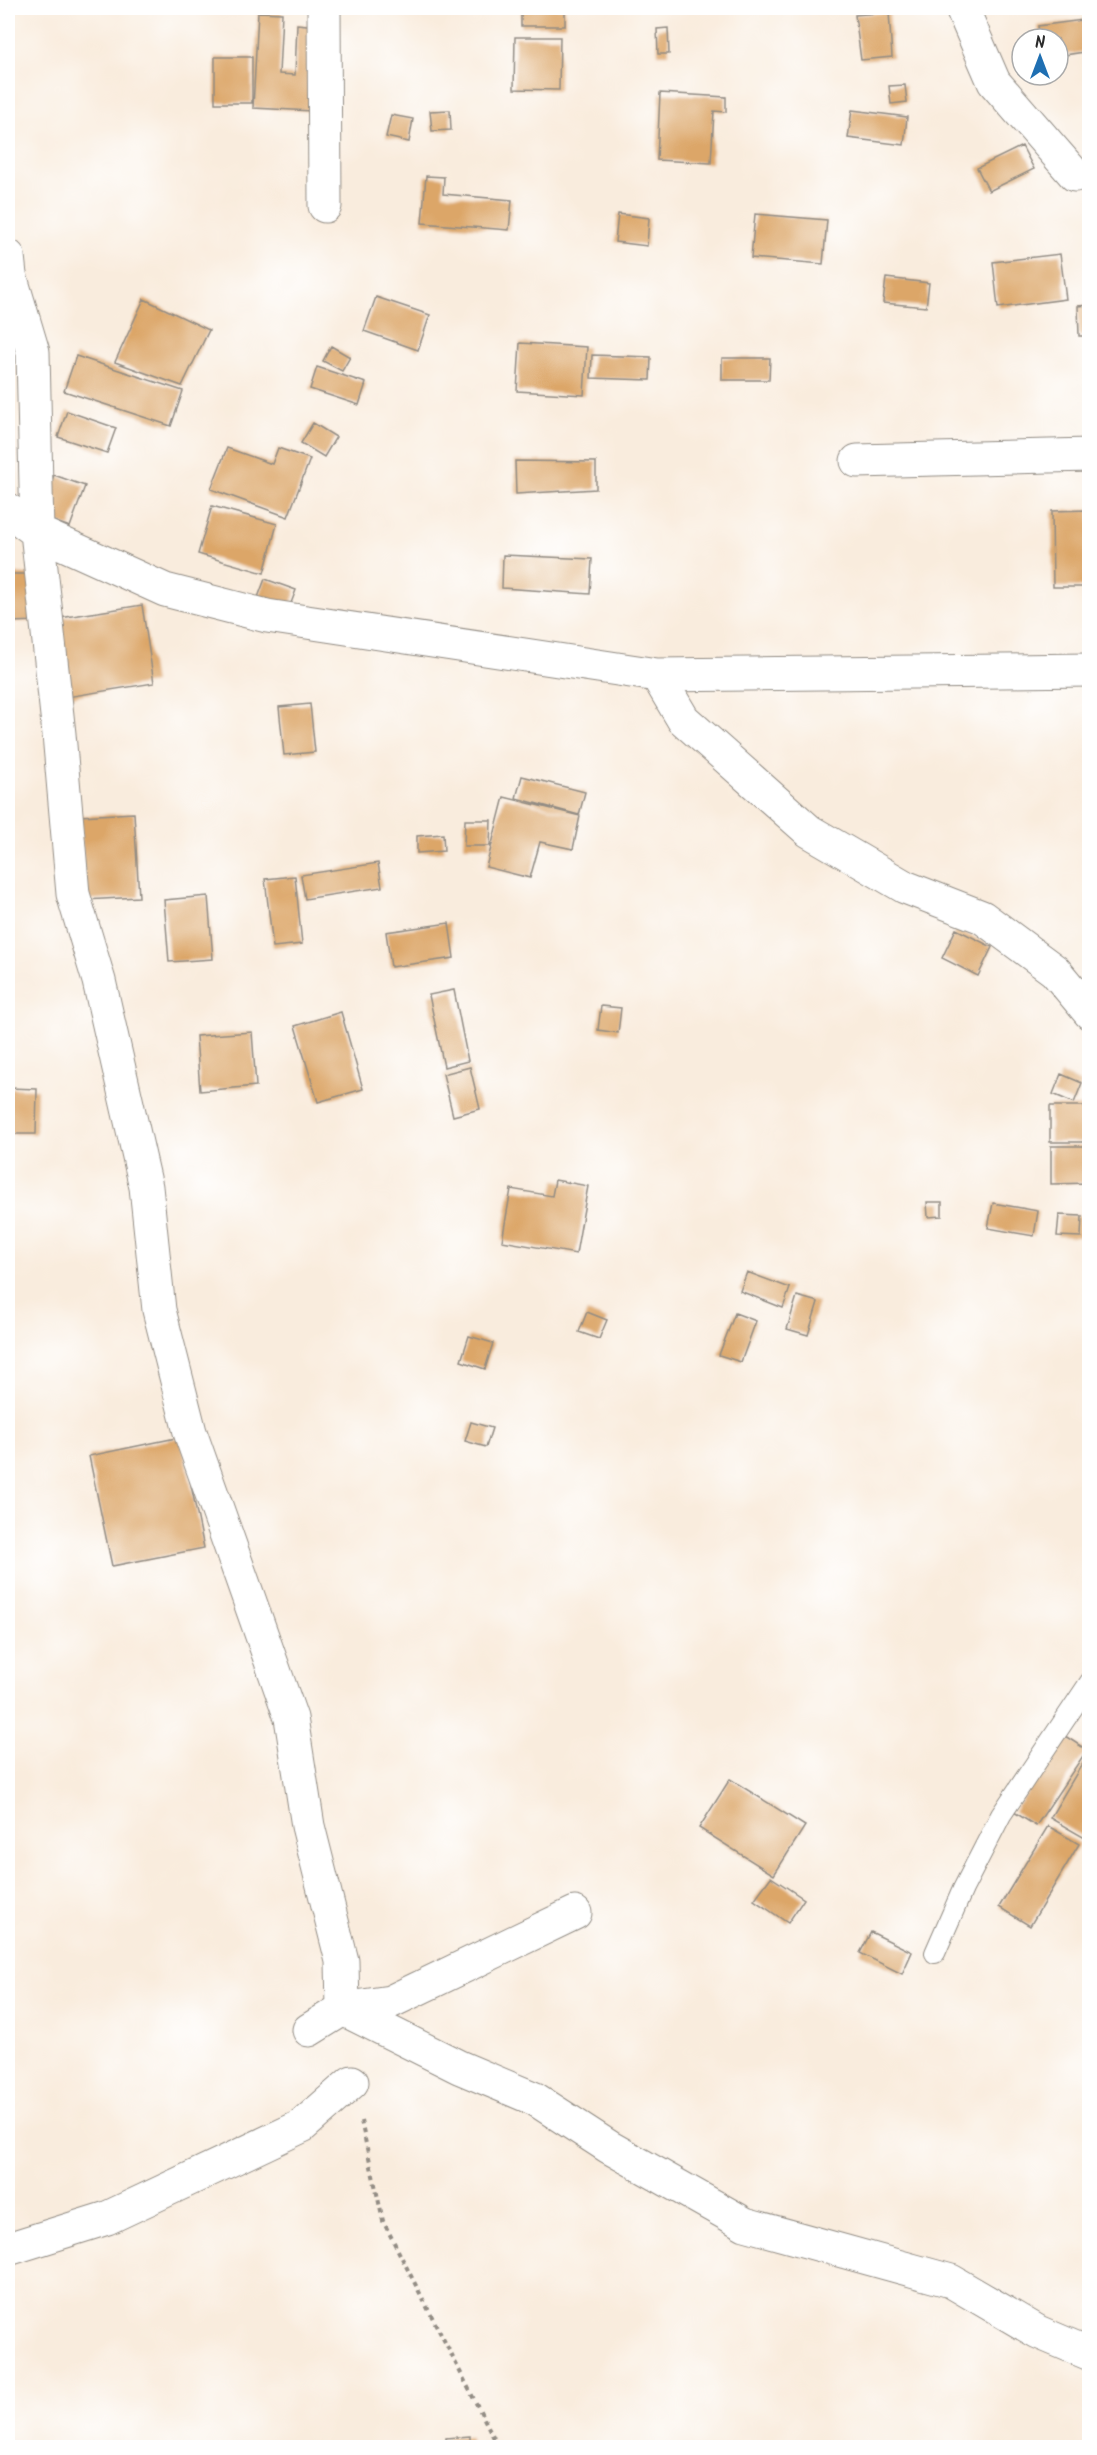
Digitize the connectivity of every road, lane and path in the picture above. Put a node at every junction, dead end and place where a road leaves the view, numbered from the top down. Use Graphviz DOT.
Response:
graph roads {
  1 [pos="324,8"];
  2 [pos="962,8"];
  3 [pos="1075,175"];
  4 [pos="325,206"];
  5 [pos="8,256"];
  6 [pos="1089,455"];
  7 [pos="857,461"];
  8 [pos="8,510"];
  9 [pos="37,532"];
  10 [pos="1089,670"];
  11 [pos="657,675"];
  12 [pos="1089,1013"];
  13 [pos="1089,1682"];
  14 [pos="575,1913"];
  15 [pos="934,1953"];
  16 [pos="343,2009"];
  17 [pos="309,2030"];
  18 [pos="352,2082"];
  19 [pos="8,2249"];
  20 [pos="1089,2354"];
  21 [pos="499,2448"];
  1 -- 4 [label="street"];
  2 -- 3 [label="street"];
  5 -- 9 [label="street"];
  6 -- 7 [label="street"];
  8 -- 9 [label="street"];
  9 -- 11 [label="street"];
  9 -- 16 [label="street"];
  10 -- 11 [label="street"];
  11 -- 12 [label="street"];
  13 -- 15 [label="lane"];
  14 -- 16 [label="street"];
  16 -- 17 [label="street"];
  16 -- 20 [label="street"];
  18 -- 19 [label="street"];
  18 -- 21 [label="path"];
}
